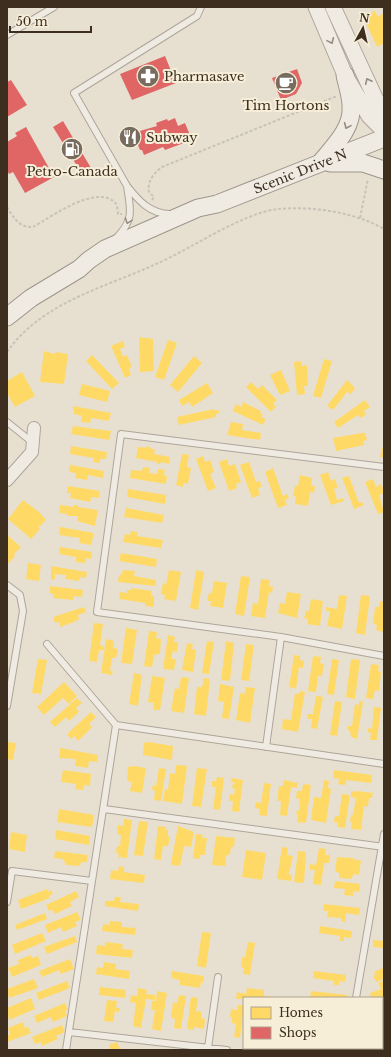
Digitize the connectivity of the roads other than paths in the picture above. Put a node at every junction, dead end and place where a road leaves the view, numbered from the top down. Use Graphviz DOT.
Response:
graph roads {
  1 [pos="54,7"];
  2 [pos="201,7"];
  3 [pos="316,7"];
  4 [pos="333,7"];
  5 [pos="7,35"];
  6 [pos="345,75"];
  7 [pos="384,117"];
  8 [pos="384,132"];
  9 [pos="384,138"];
  10 [pos="320,164"];
  11 [pos="376,173"];
  12 [pos="127,186"];
  13 [pos="216,204"];
  14 [pos="182,215"];
  15 [pos="105,249"];
  16 [pos="79,269"];
  17 [pos="7,317"];
  18 [pos="7,422"];
  19 [pos="34,428"];
  20 [pos="34,444"];
  21 [pos="384,467"];
  22 [pos="7,480"];
  23 [pos="7,585"];
  24 [pos="281,637"];
  25 [pos="47,644"];
  26 [pos="384,656"];
  27 [pos="7,706"];
  28 [pos="116,725"];
  29 [pos="266,747"];
  30 [pos="384,764"];
  31 [pos="104,809"];
  32 [pos="384,834"];
  33 [pos="383,847"];
  34 [pos="92,881"];
  35 [pos="7,902"];
  36 [pos="218,977"];
  37 [pos="356,997"];
  38 [pos="69,1032"];
  39 [pos="208,1048"];
  40 [pos="66,1050"];
  41 [pos="227,1050"];
  1 -- 5 [label="lane"];
  2 -- 12 [label="lane"];
  3 -- 6 [label="street, one-way"];
  7 -- 4 [label="street, one-way"];
  6 -- 8 [label="street"];
  6 -- 10 [label="main road, one-way"];
  9 -- 10 [label="main road, Scenic Drive N"];
  10 -- 11 [label="main road"];
  10 -- 13 [label="main road, Scenic Drive N"];
  12 -- 14 [label="lane"];
  12 -- 15 [label="lane, one-way"];
  13 -- 14 [label="main road, Scenic Drive N"];
  13 -- 16 [label="main road, Scenic Drive N"];
  14 -- 15 [label="main road, Scenic Drive N"];
  15 -- 16 [label="main road, Scenic Drive N"];
  16 -- 17 [label="main road, Scenic Drive N"];
  18 -- 20 [label="lane"];
  19 -- 20 [label="street"];
  20 -- 22 [label="street"];
  21 -- 24 [label="lane"];
  23 -- 27 [label="lane"];
  24 -- 26 [label="lane"];
  24 -- 29 [label="lane"];
  25 -- 28 [label="lane"];
  28 -- 29 [label="lane"];
  28 -- 31 [label="lane"];
  29 -- 30 [label="lane"];
  31 -- 33 [label="lane"];
  31 -- 34 [label="lane"];
  32 -- 33 [label="lane"];
  33 -- 37 [label="lane"];
  34 -- 35 [label="lane"];
  34 -- 38 [label="lane"];
  36 -- 39 [label="lane"];
  38 -- 39 [label="lane"];
  38 -- 40 [label="lane"];
  39 -- 41 [label="lane"];
}
